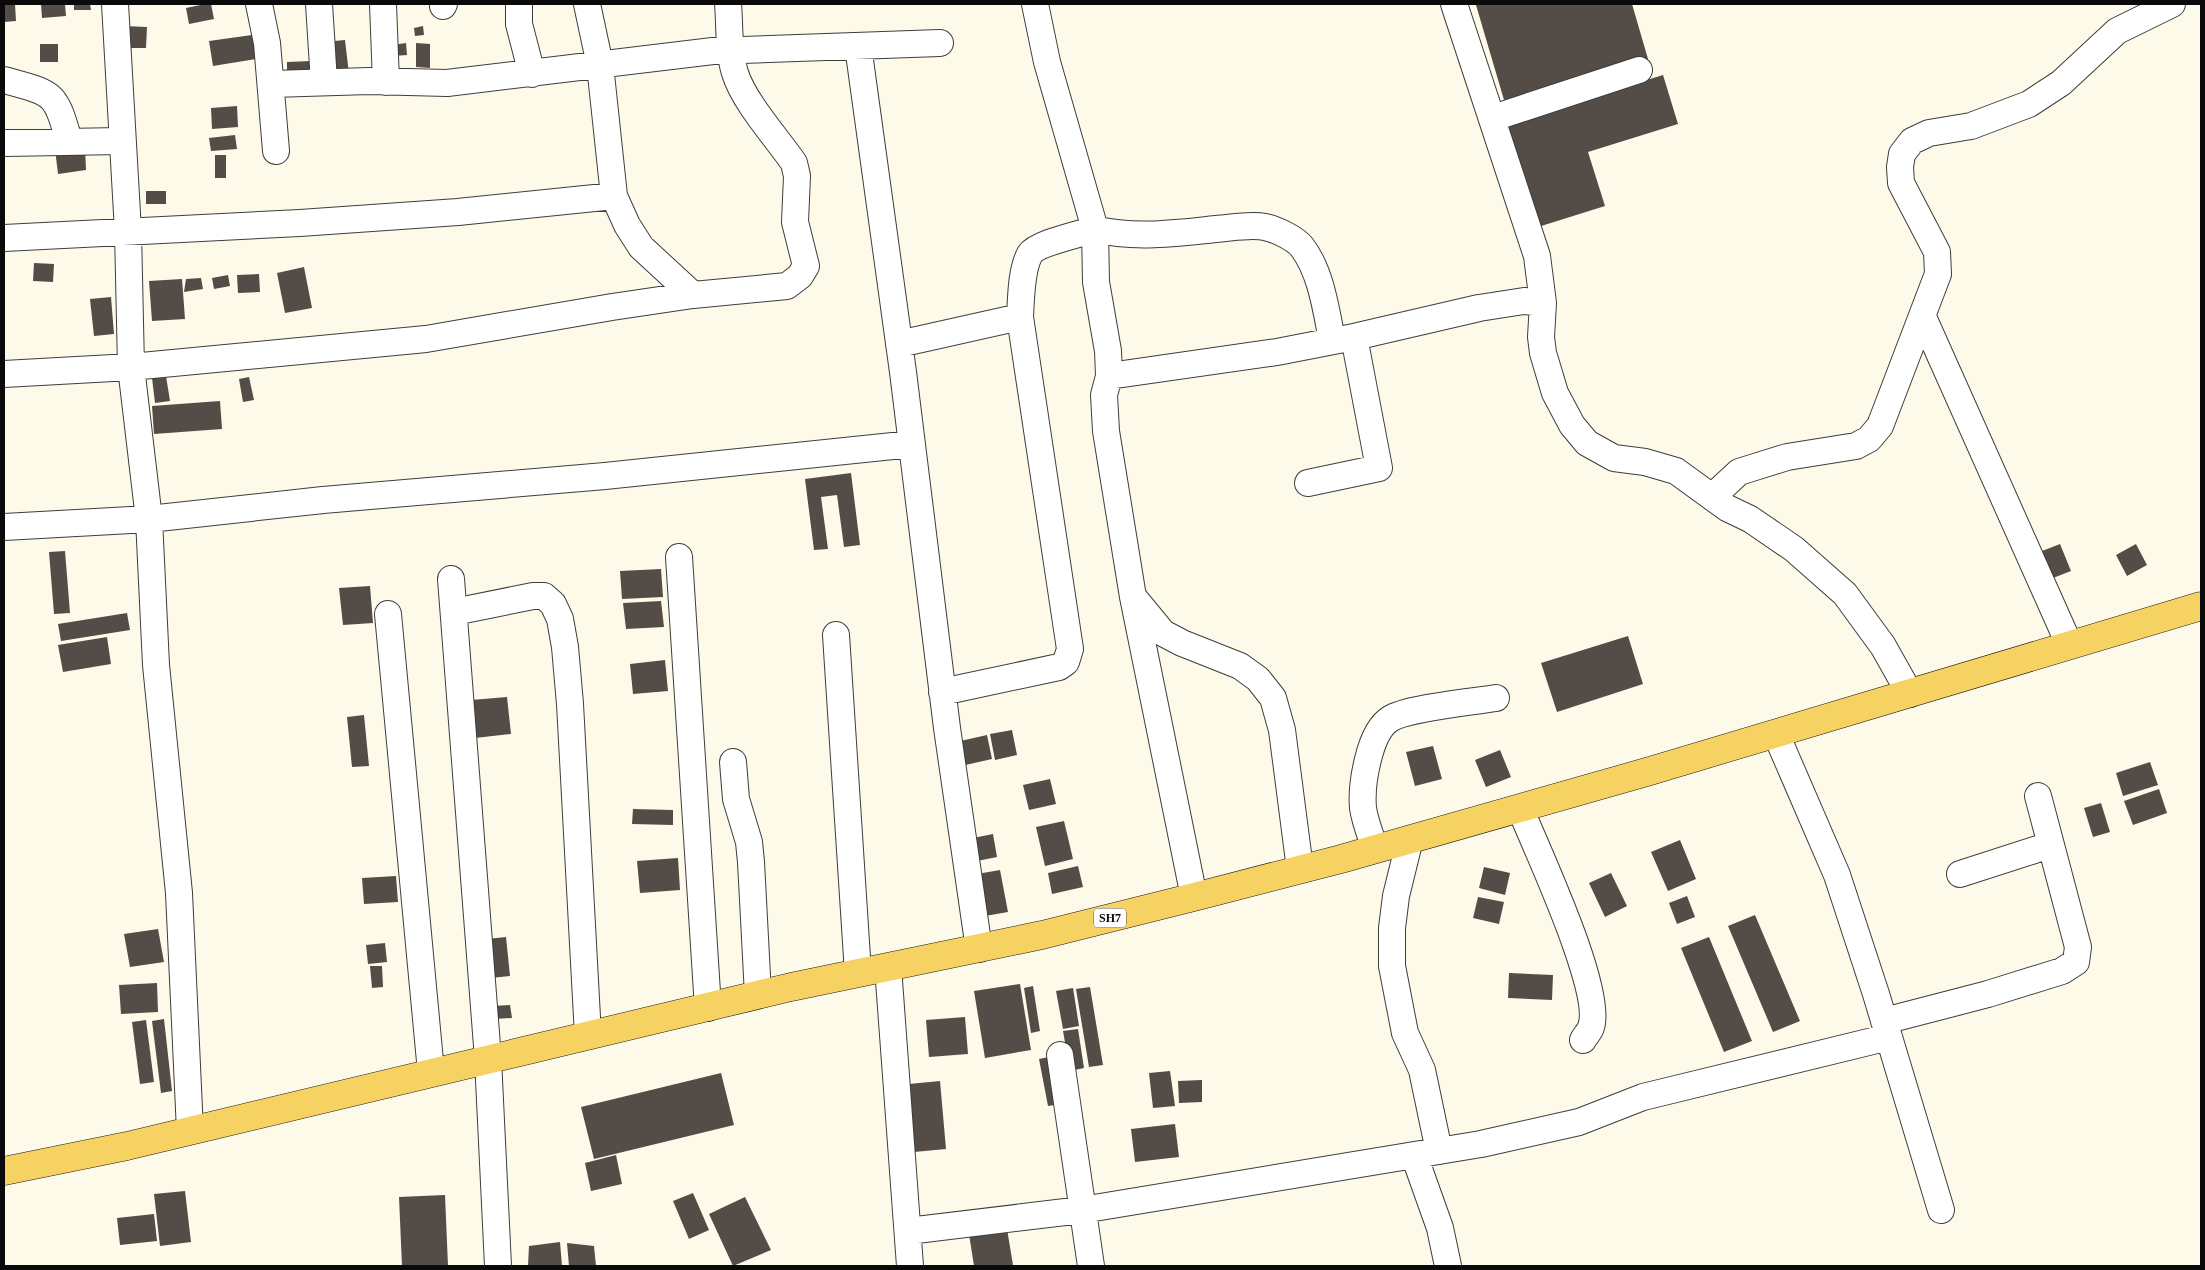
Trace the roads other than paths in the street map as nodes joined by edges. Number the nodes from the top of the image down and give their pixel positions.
1 (115, 4) edge
2 (259, 4) edge
3 (319, 4) edge
4 (384, 4) edge
5 (519, 4) edge
6 (587, 4) edge
7 (728, 4) edge
8 (1035, 4) edge
9 (1456, 4) edge
10 (2172, 4) edge
11 (940, 43) dead end
12 (858, 46) junction
13 (731, 50) junction
14 (600, 65) junction
15 (1639, 70) dead end
16 (532, 74) junction
17 (4, 80) edge
18 (324, 82) junction
19 (386, 82) junction
20 (272, 84) junction
21 (1493, 118) junction
22 (69, 141) junction
23 (122, 141) junction
24 (4, 143) edge
25 (276, 151) dead end
26 (614, 196) junction
27 (1096, 229) junction
28 (128, 231) junction
29 (4, 238) edge
30 (693, 295) junction
31 (1543, 303) junction
32 (1020, 316) junction
33 (1923, 316) junction
34 (1343, 338) junction
35 (899, 344) junction
36 (131, 367) junction
37 (4, 374) edge
38 (1109, 376) junction
39 (912, 444) junction
40 (1308, 483) dead end
41 (1712, 498) junction
42 (149, 519) junction
43 (4, 526) edge
44 (679, 557) dead end
45 (451, 580) dead end
46 (1133, 597) junction
47 (2201, 606) edge
48 (454, 612) junction
49 (388, 614) dead end
50 (836, 634) dead end
51 (2069, 644) junction
52 (942, 692) junction
53 (1910, 694) junction
54 (1496, 698) dead end
55 (1776, 734) junction
56 (733, 762) dead end
57 (2038, 796) dead end
58 (1520, 808) junction
59 (1410, 839) junction
60 (2050, 844) junction
61 (1375, 849) junction
62 (1300, 869) junction
63 (1960, 874) dead end
64 (1194, 897) junction
65 (979, 949) junction
66 (888, 967) junction
67 (858, 973) junction
68 (758, 995) junction
69 (708, 1008) junction
70 (1886, 1029) junction
71 (588, 1036) junction
72 (1583, 1040) dead end
73 (1060, 1055) dead end
74 (488, 1059) junction
75 (431, 1072) junction
76 (190, 1131) junction
77 (1439, 1151) junction
78 (1414, 1155) junction
79 (4, 1171) edge
80 (1082, 1210) junction
81 (1941, 1210) dead end
82 (908, 1231) junction
83 (498, 1266) edge
84 (910, 1266) edge
85 (1091, 1266) edge
86 (1448, 1266) edge

1 - 23 street
2 - 20 street
3 - 18 street
4 - 19 street
5 - 16 street
6 - 14 street
7 - 13 street
8 - 27 street
9 - 21 street
10 - 33 street
11 - 12 street
12 - 13 street
12 - 35 street
13 - 14 street
13 - 30 street
14 - 16 street
14 - 26 street
15 - 21 street
16 - 19 street
17 - 22 street
18 - 19 street
18 - 20 street
20 - 25 street
21 - 31 street
22 - 23 street
22 - 24 street
23 - 28 street
26 - 28 street
26 - 30 street
27 - 32 street
27 - 34 street
27 - 38 street
28 - 29 street
28 - 36 street
30 - 36 street
31 - 34 street
31 - 41 street
32 - 35 street
32 - 52 street
33 - 41 street
33 - 51 street
34 - 38 street
34 - 40 street
35 - 39 street
36 - 37 street
36 - 42 street
38 - 46 street
39 - 42 street
39 - 52 street
41 - 53 street
42 - 43 street
42 - 76 street
44 - 69 street
45 - 48 street
46 - 62 street
46 - 64 street
47 - 51 main road, SH7
48 - 71 street
48 - 74 street
49 - 75 street
50 - 67 street
51 - 53 main road, SH7
52 - 65 street
53 - 55 main road, SH7
54 - 61 street
55 - 58 main road, SH7
55 - 70 street
56 - 68 street
57 - 60 street
58 - 59 main road, SH7
58 - 72 street
59 - 61 main road, SH7
59 - 77 street
60 - 63 street
60 - 70 street
61 - 62 main road, SH7
62 - 64 main road, SH7
64 - 65 main road, SH7
65 - 66 main road, SH7
66 - 67 main road, SH7
66 - 82 street
67 - 68 main road, SH7
68 - 69 main road, SH7
69 - 71 main road, SH7
70 - 77 street
70 - 81 street
71 - 74 main road, SH7
73 - 80 street
74 - 75 main road, SH7
74 - 83 street
75 - 76 main road, SH7
76 - 79 main road, SH7
77 - 78 street
78 - 80 street
78 - 86 street
80 - 82 street
80 - 85 street
82 - 84 street

